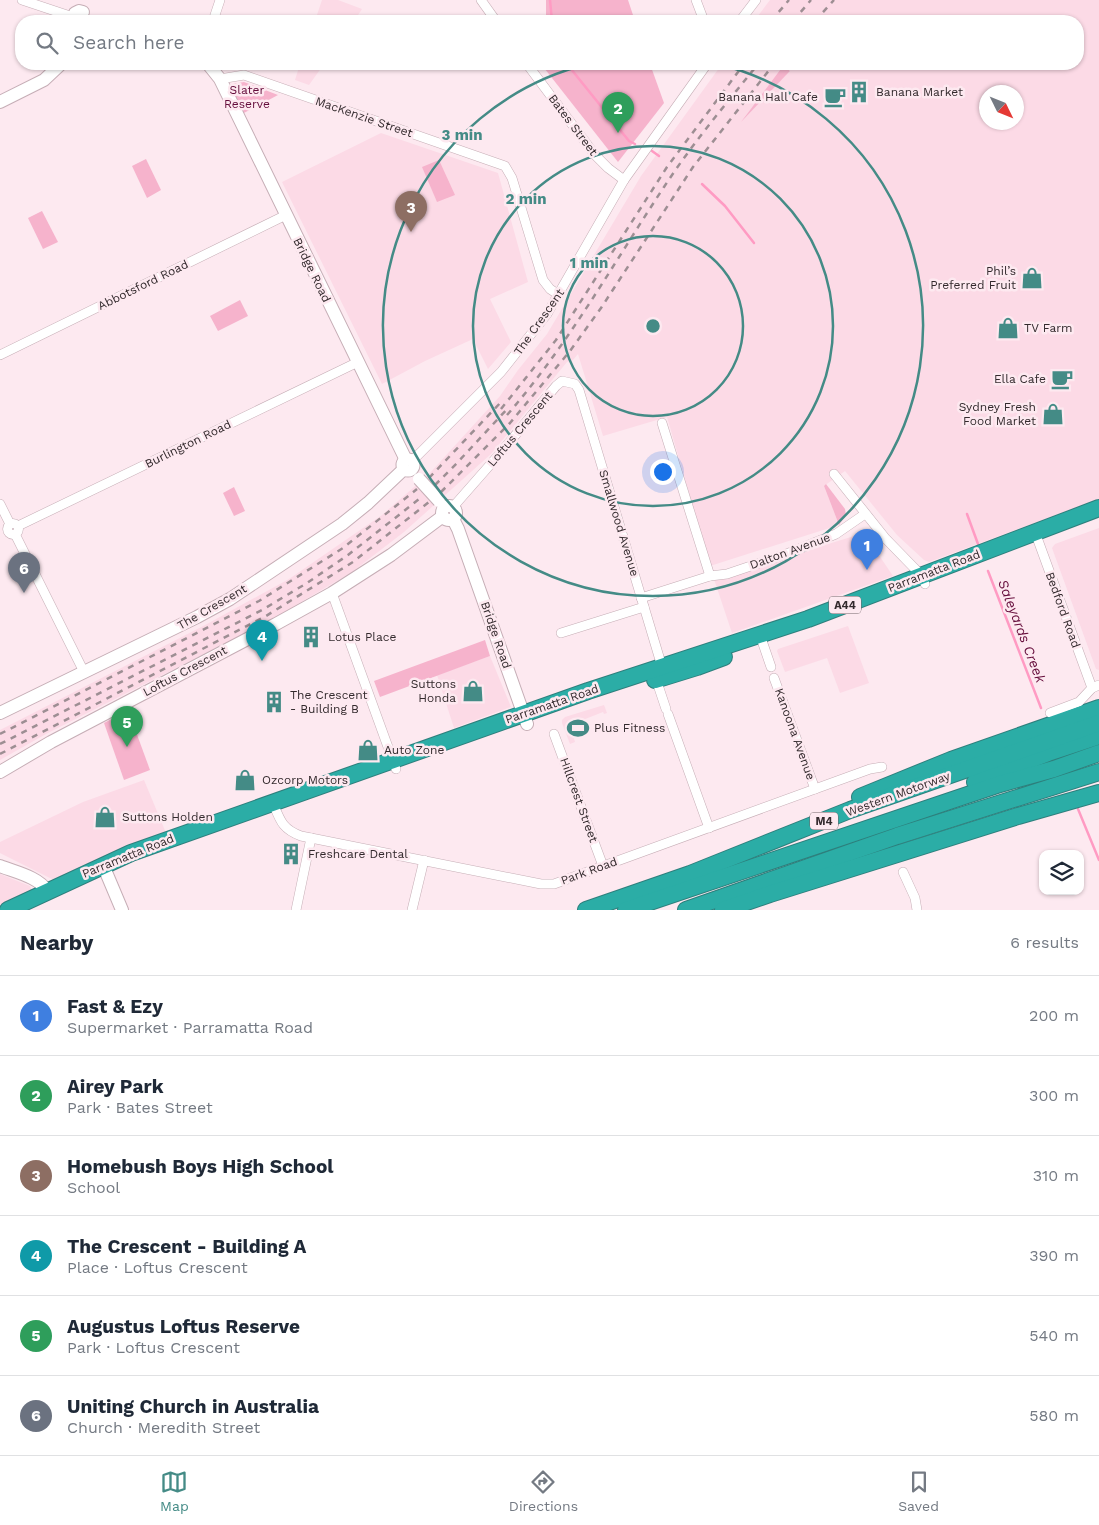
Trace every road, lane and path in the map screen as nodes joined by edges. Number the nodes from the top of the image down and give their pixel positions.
1 (22, 0) edge
2 (220, 0) edge
3 (481, 0) edge
4 (696, 0) edge
5 (756, 0) edge
6 (81, 14) edge
7 (215, 15) edge
8 (492, 15) edge
9 (702, 15) edge
10 (745, 15) edge
11 (55, 70) edge
12 (213, 70) edge
13 (532, 70) edge
14 (703, 70) edge
15 (220, 79) junction
16 (0, 102) edge
17 (624, 180) junction
18 (286, 215) junction
19 (559, 295) junction
20 (0, 356) edge
21 (358, 362) junction
22 (570, 382) joint
23 (662, 423) dead end
24 (410, 468) junction
25 (834, 474) dead end
26 (0, 504) edge
27 (1099, 508) edge
28 (446, 510) junction
29 (865, 514) junction
30 (1099, 518) edge
31 (10, 530) edge
32 (1037, 536) junction
33 (710, 576) junction
34 (923, 580) junction
35 (332, 593) junction
36 (641, 598) junction
37 (644, 607) junction
38 (561, 633) dead end
39 (761, 639) junction
40 (771, 667) dead end
41 (84, 672) junction
42 (657, 673) junction
43 (774, 678) dead end
44 (1095, 686) edge
45 (1099, 708) edge
46 (0, 713) edge
47 (526, 719) junction
48 (1099, 723) edge
49 (1057, 730) junction
50 (554, 734) dead end
51 (1099, 736) edge
52 (1046, 748) junction
53 (1099, 753) edge
54 (395, 764) junction
55 (882, 767) dead end
56 (0, 772) edge
57 (1099, 772) edge
58 (1099, 782) edge
59 (816, 789) junction
60 (1087, 793) edge
61 (1065, 796) junction
62 (275, 807) junction
63 (709, 828) junction
64 (311, 838) junction
65 (424, 860) junction
66 (0, 866) edge
67 (603, 866) junction
68 (105, 870) junction
69 (903, 872) dead end
70 (47, 891) junction
71 (8, 910) edge
72 (32, 910) edge
73 (122, 910) edge
74 (296, 910) edge
75 (412, 910) edge
76 (586, 910) edge
77 (626, 910) edge
78 (686, 910) edge
79 (723, 910) edge
80 (917, 910) edge

1 - 6 street
2 - 7 street
3 - 8 street
4 - 9 street
5 - 10 street
11 - 16 street
12 - 15 street
13 - 17 street, Bates Street
14 - 17 street, The Crescent
15 - 18 street, Bridge Road
15 - 19 street, MacKenzie Street
17 - 19 street, The Crescent
18 - 20 street, Abbotsford Road
18 - 21 street, Bridge Road
19 - 24 street, The Crescent
21 - 24 street, Bridge Road
21 - 31 street, Burlington Road
22 - 28 street, Loftus Crescent
22 - 36 street, Smallwood Avenue
23 - 33 street
24 - 28 street, Bridge Road, bridge
24 - 41 street, The Crescent
25 - 29 street
26 - 31 street
27 - 32 highway, Parramatta Road / A44
28 - 35 street, Loftus Crescent
28 - 47 street, Bridge Road
29 - 33 street, Dalton Avenue
29 - 34 street
30 - 32 highway, Parramatta Road / A44
31 - 41 street
32 - 34 highway, Parramatta Road / A44
32 - 44 street, Bedford Road
33 - 36 street, Dalton Avenue
34 - 39 highway, Parramatta Road / A44
35 - 54 street
35 - 56 street, Loftus Crescent
36 - 37 street, Smallwood Avenue
37 - 38 street
37 - 42 street, Smallwood Avenue
39 - 40 street
39 - 42 highway, Parramatta Road / A44
41 - 46 street, The Crescent
42 - 47 highway, Parramatta Road / A44
42 - 63 street, Smallwood Avenue
43 - 59 street, Kanoona Avenue
44 - 49 street
45 - 49 highway
47 - 54 highway, Parramatta Road / A44
48 - 49 highway, Western Motorway / M4
49 - 51 highway
49 - 52 highway, Western Motorway / M4
50 - 67 street, Hillcrest Street
52 - 53 highway, Western Motorway / M4
52 - 76 highway, Western Motorway / M4
52 - 77 highway, Western Motorway / M4
54 - 62 highway, Parramatta Road / A44
55 - 59 street, Park Road
57 - 60 highway
58 - 60 highway
59 - 63 street, Park Road
60 - 61 highway
61 - 78 highway
61 - 79 highway
62 - 64 street, Park Road
62 - 68 highway, Parramatta Road / A44
63 - 67 street, Park Road
64 - 65 street, Park Road
64 - 74 street
65 - 67 street, Park Road
65 - 75 street
66 - 70 street
68 - 70 highway, Parramatta Road / A44
68 - 72 highway, Parramatta Road / A44
68 - 73 street
69 - 80 street
70 - 71 highway, Parramatta Road / A44

